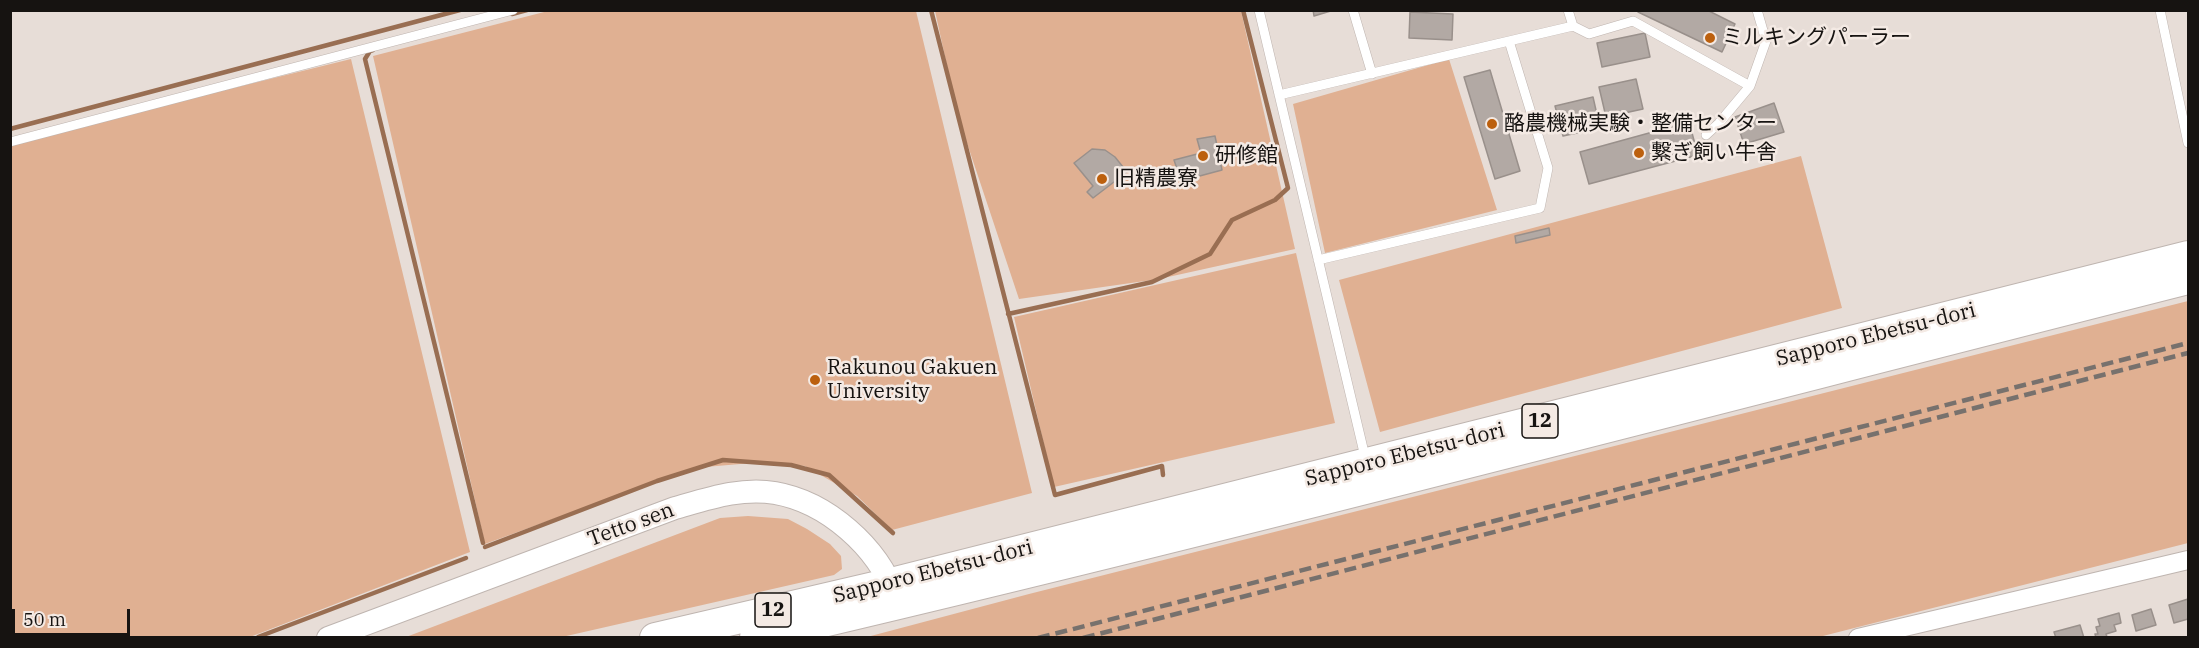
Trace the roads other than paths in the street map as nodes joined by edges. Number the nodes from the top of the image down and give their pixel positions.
1 (513, 10) edge
2 (1259, 10) edge
3 (1353, 10) edge
4 (1568, 10) edge
5 (1757, 10) edge
6 (2160, 10) edge
7 (1573, 27) junction
8 (1509, 41) junction
9 (1372, 74) junction
10 (1750, 86) junction
11 (1279, 96) junction
12 (1706, 135) dead end
13 (10, 142) edge
14 (2188, 142) edge
15 (2188, 256) edge
16 (1318, 260) junction
17 (2188, 279) edge
18 (1370, 475) junction
19 (2188, 560) edge
20 (895, 594) junction
21 (1868, 636) edge
22 (328, 638) edge
23 (655, 638) edge
24 (755, 638) edge

1 - 13 lane
2 - 11 lane
3 - 9 lane
4 - 7 lane
5 - 10 lane
6 - 14 lane
7 - 8 lane
7 - 10 lane
8 - 9 lane
8 - 16 lane
9 - 11 lane
10 - 12 lane
11 - 16 lane
15 - 18 highway, Sapporo Ebetsu-dori / 12
16 - 18 lane
17 - 18 highway, Sapporo Ebetsu-dori / 12
18 - 20 highway, Sapporo Ebetsu-dori / 12
19 - 21 street
20 - 22 street, Tetto sen
20 - 23 highway, Sapporo Ebetsu-dori / 12
20 - 24 highway, Sapporo Ebetsu-dori / 12

